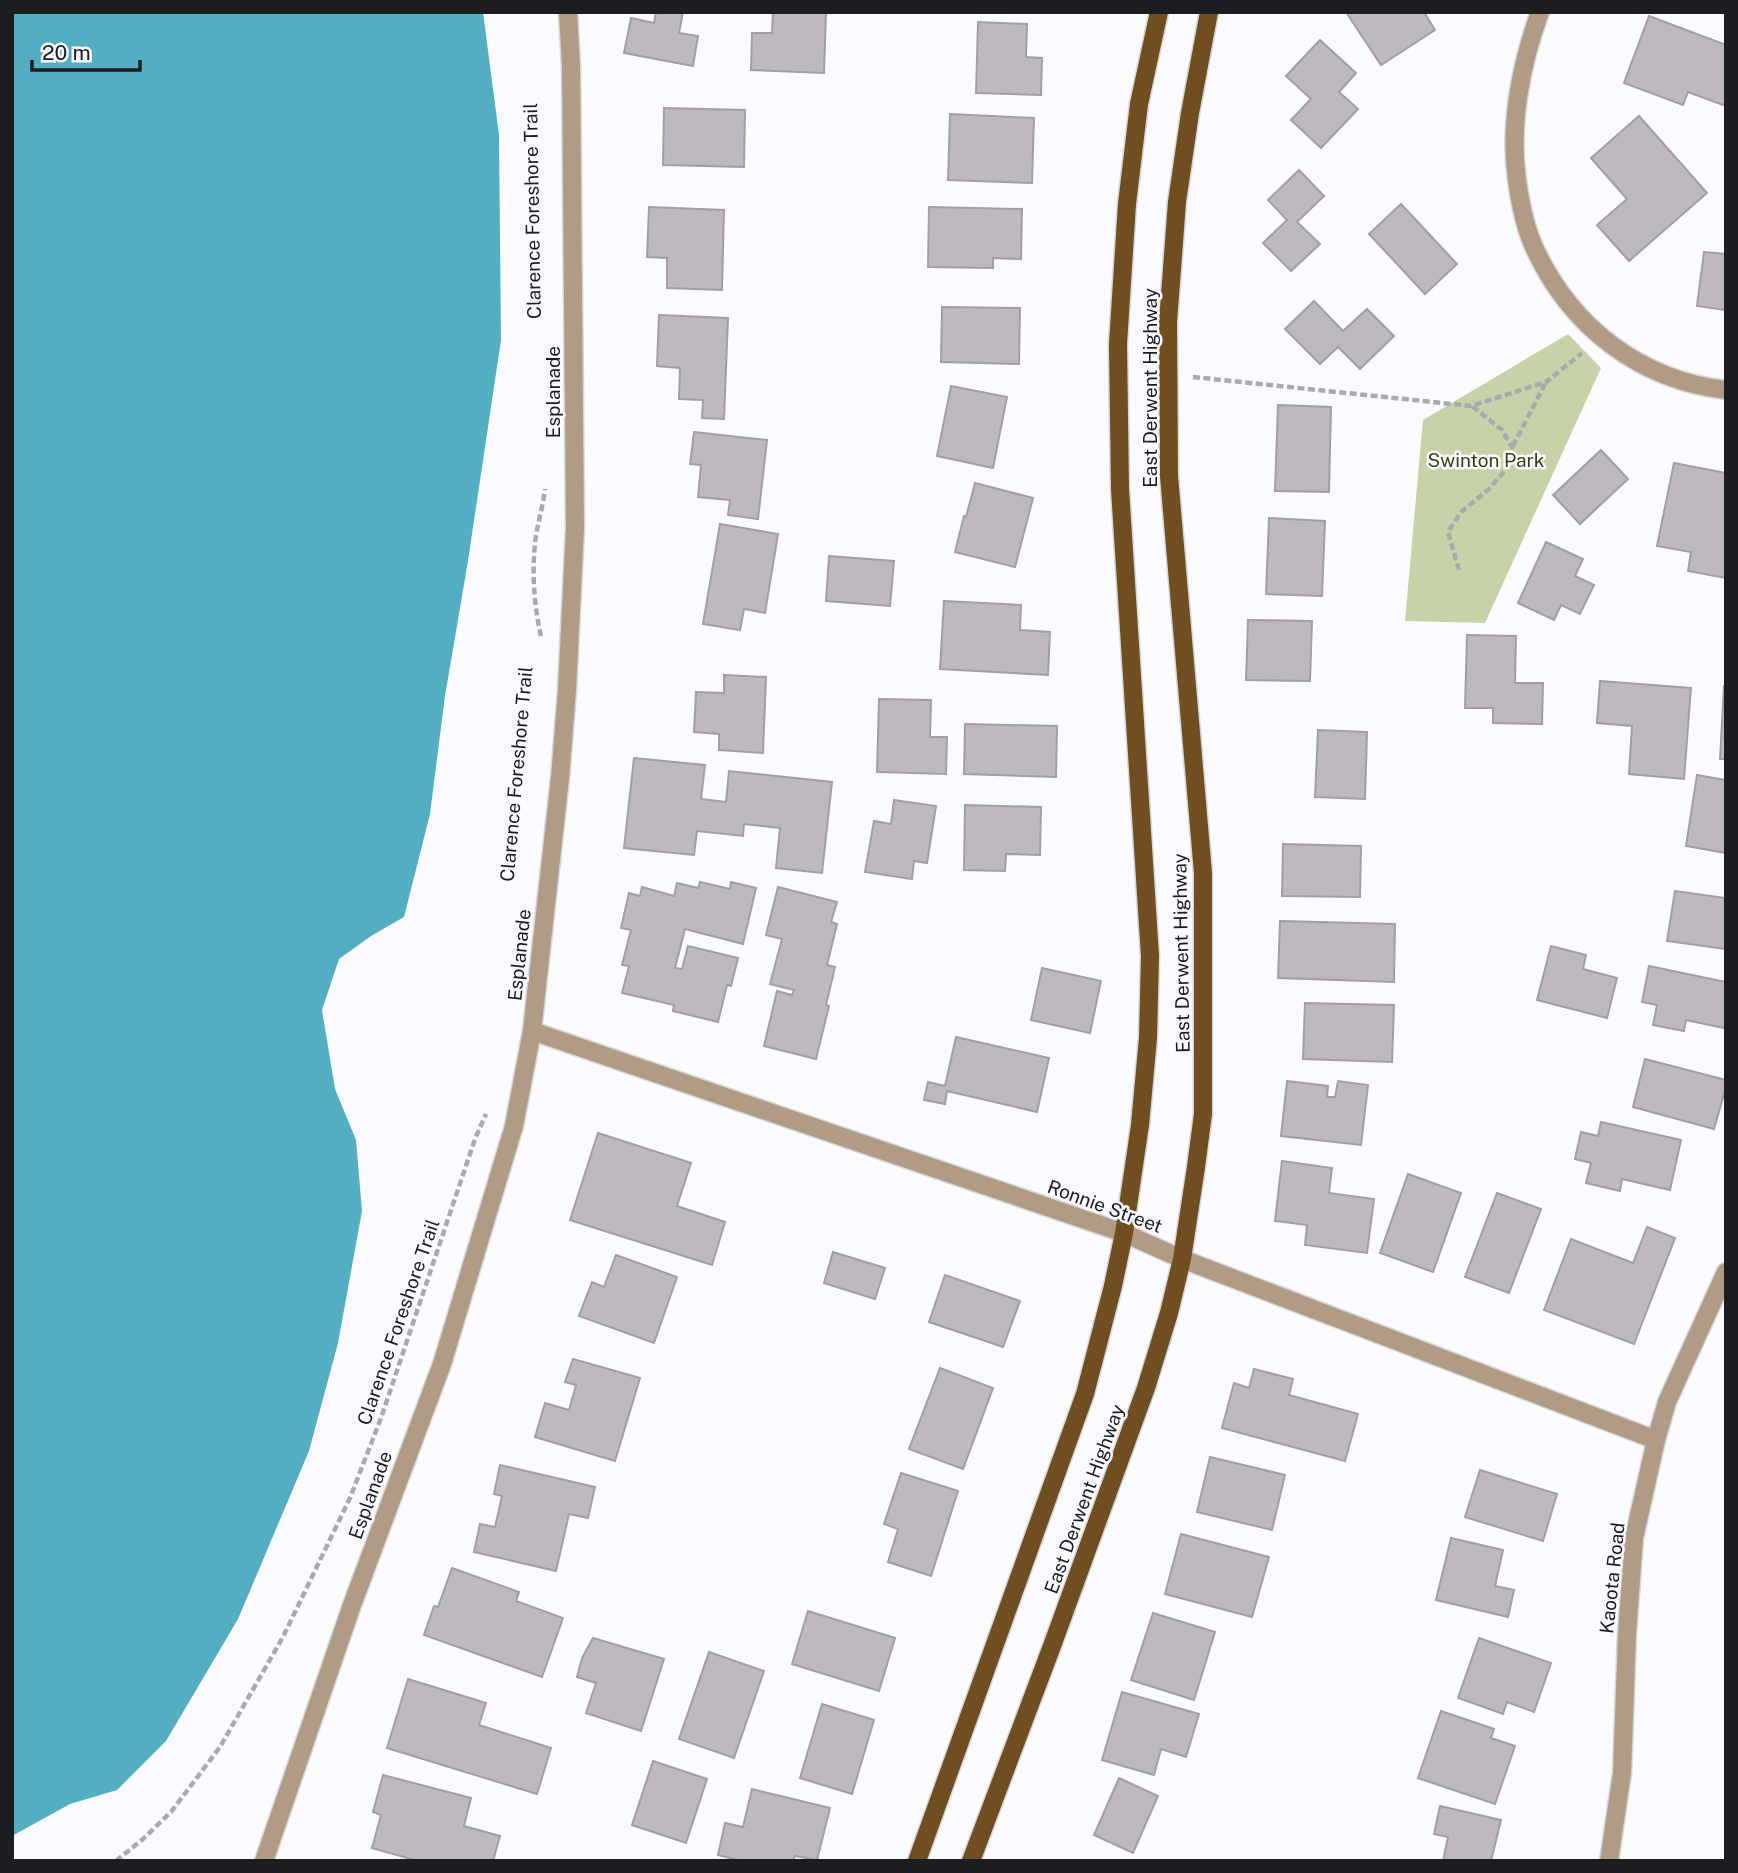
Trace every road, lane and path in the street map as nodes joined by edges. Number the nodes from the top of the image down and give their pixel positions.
1 (568, 12) edge
2 (1159, 12) edge
3 (1209, 12) edge
4 (1540, 12) edge
5 (1600, 338) junction
6 (1168, 374) junction
7 (1546, 382) junction
8 (1726, 390) edge
9 (1471, 406) junction
10 (1513, 447) junction
11 (545, 482) dead end
12 (1459, 570) dead end
13 (541, 636) dead end
14 (531, 1031) junction
15 (489, 1107) dead end
16 (1124, 1233) junction
17 (1182, 1259) junction
18 (1726, 1272) edge
19 (1656, 1440) junction
20 (116, 1861) edge
21 (264, 1861) edge
22 (917, 1861) edge
23 (971, 1861) edge
24 (1609, 1861) edge

1 - 14 street, Esplanade
2 - 16 main road, East Derwent Highway
3 - 6 main road, East Derwent Highway
4 - 5 street
5 - 7 path
5 - 8 street
6 - 9 path
6 - 17 main road, East Derwent Highway
7 - 9 path
7 - 10 path
9 - 10 path
10 - 12 path
11 - 13 path
14 - 16 street, Ronnie Street
14 - 21 street, Esplanade
15 - 20 path, Clarence Foreshore Trail
16 - 17 street, Ronnie Street
16 - 22 main road, East Derwent Highway
17 - 19 street, Ronnie Street
17 - 23 main road, East Derwent Highway
18 - 19 street, Kaoota Road
19 - 24 street, Kaoota Road

